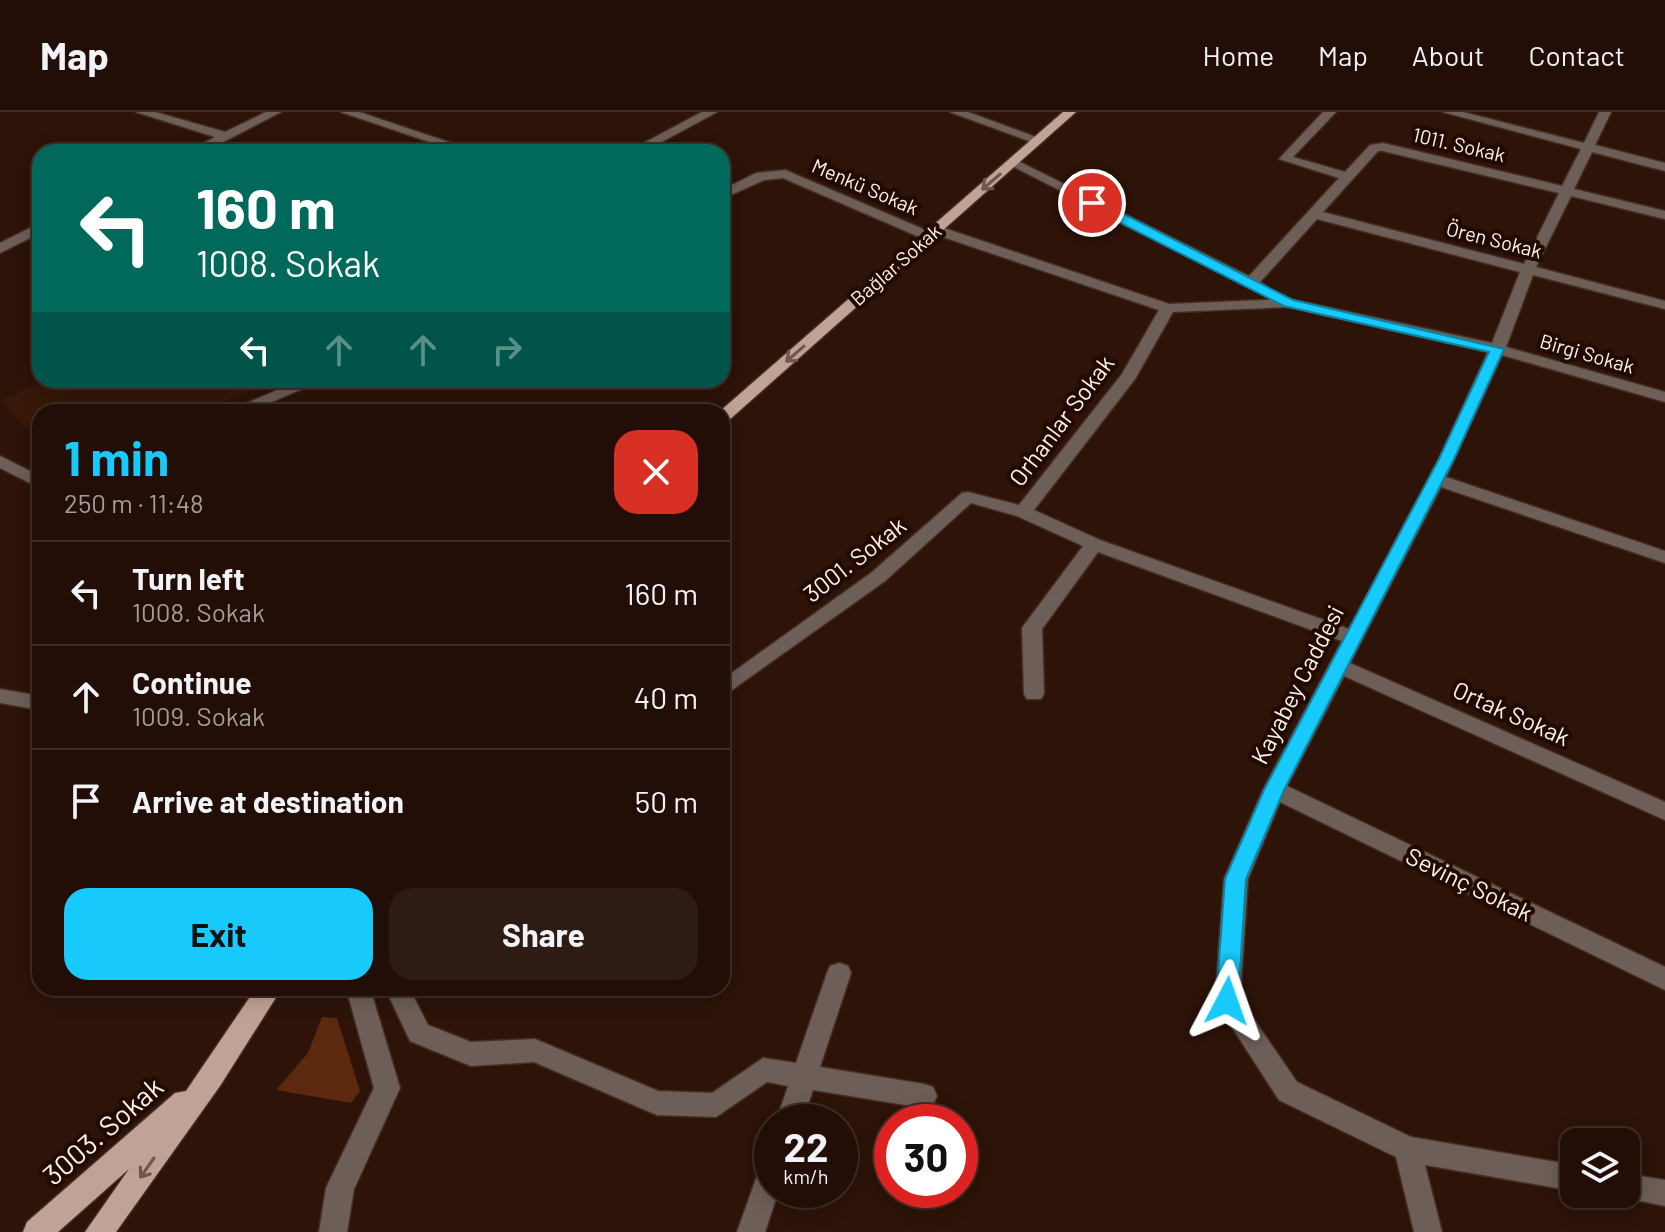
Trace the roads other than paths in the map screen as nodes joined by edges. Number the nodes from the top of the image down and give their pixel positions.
1 (142, 112) edge
2 (275, 112) edge
3 (347, 112) edge
4 (708, 112) edge
5 (956, 112) edge
6 (1070, 112) edge
7 (1330, 112) edge
8 (1449, 112) edge
9 (1605, 112) edge
10 (226, 136) junction
11 (1038, 140) junction
12 (210, 144) edge
13 (447, 144) edge
14 (648, 144) edge
15 (1589, 148) junction
16 (1012, 163) junction
17 (1665, 167) edge
18 (1348, 177) junction
19 (730, 191) edge
20 (1566, 191) junction
21 (1313, 214) junction
22 (1665, 215) edge
23 (32, 231) edge
24 (932, 233) junction
25 (0, 249) edge
26 (1528, 270) junction
27 (1251, 283) junction
28 (1289, 303) junction
29 (1665, 305) edge
30 (1168, 308) junction
31 (1497, 349) junction
32 (295, 388) edge
33 (1665, 397) edge
34 (254, 404) edge
35 (730, 411) edge
36 (0, 461) edge
37 (32, 479) edge
38 (1435, 479) junction
39 (1023, 512) junction
40 (1094, 544) junction
41 (1665, 557) edge
42 (1351, 637) junction
43 (1337, 665) junction
44 (730, 684) edge
45 (1034, 694) dead end
46 (0, 696) edge
47 (32, 702) edge
48 (1274, 790) junction
49 (1665, 811) edge
50 (839, 973) dead end
51 (1665, 979) edge
52 (265, 996) edge
53 (360, 996) edge
54 (401, 996) edge
55 (805, 1076) junction
56 (211, 1078) junction
57 (924, 1096) dead end
58 (795, 1104) edge
59 (1408, 1149) junction
60 (1560, 1176) edge
61 (1640, 1189) edge
62 (1665, 1193) edge
63 (759, 1208) edge
64 (37, 1232) edge
65 (99, 1232) edge
66 (333, 1232) edge
67 (751, 1232) edge
68 (1428, 1232) edge

1 - 10 street
2 - 10 street
3 - 13 street
4 - 14 street
5 - 11 street
6 - 11 main road, Bağlar Sokak
7 - 18 street
8 - 15 street
9 - 15 street, Kayabey Caddesi
10 - 12 street
11 - 16 main road, Bağlar Sokak
15 - 17 street
15 - 20 street, Kayabey Caddesi
16 -> 24 main road, Bağlar Sokak
16 - 27 street
18 - 20 street, 1011. Sokak
18 - 21 street, 1011. Sokak
19 - 24 street, Menkü Sokak
20 - 22 street, 1011. Sokak
20 - 26 street, Kayabey Caddesi
21 - 26 street, Ören Sokak
21 - 27 street, 1011. Sokak
23 - 25 street
24 - 30 street
24 -> 35 main road, Bağlar Sokak
26 - 29 street, Ören Sokak
26 - 31 street, Kayabey Caddesi
27 - 28 street
28 - 30 street
28 - 31 street, Birgi Sokak
30 - 39 street, Orhanlar Sokak
31 - 33 street, Birgi Sokak
31 - 38 street, Kayabey Caddesi
32 - 34 street
36 - 37 street
38 - 41 street
38 - 42 street, Kayabey Caddesi
39 - 40 street, Orhanlar Sokak
39 - 44 street, 3001. Sokak
40 - 42 street, Orhanlar Sokak
40 - 45 street
42 - 43 street, Kayabey Caddesi
43 - 48 street, Kayabey Caddesi
43 - 49 street, Ortak Sokak
46 - 47 street
48 - 51 street, Sevinç Sokak
48 - 59 street, Kayabey Caddesi
50 - 55 street
52 - 56 main road, 3003. Sokak
53 - 66 street
54 - 55 street
55 - 57 street
55 - 58 street
56 - 64 main road, 3003. Sokak
56 -> 65 main road, 3003. Sokak
59 - 60 street, Kayabey Caddesi
59 - 68 street
61 - 62 street
63 - 67 street

